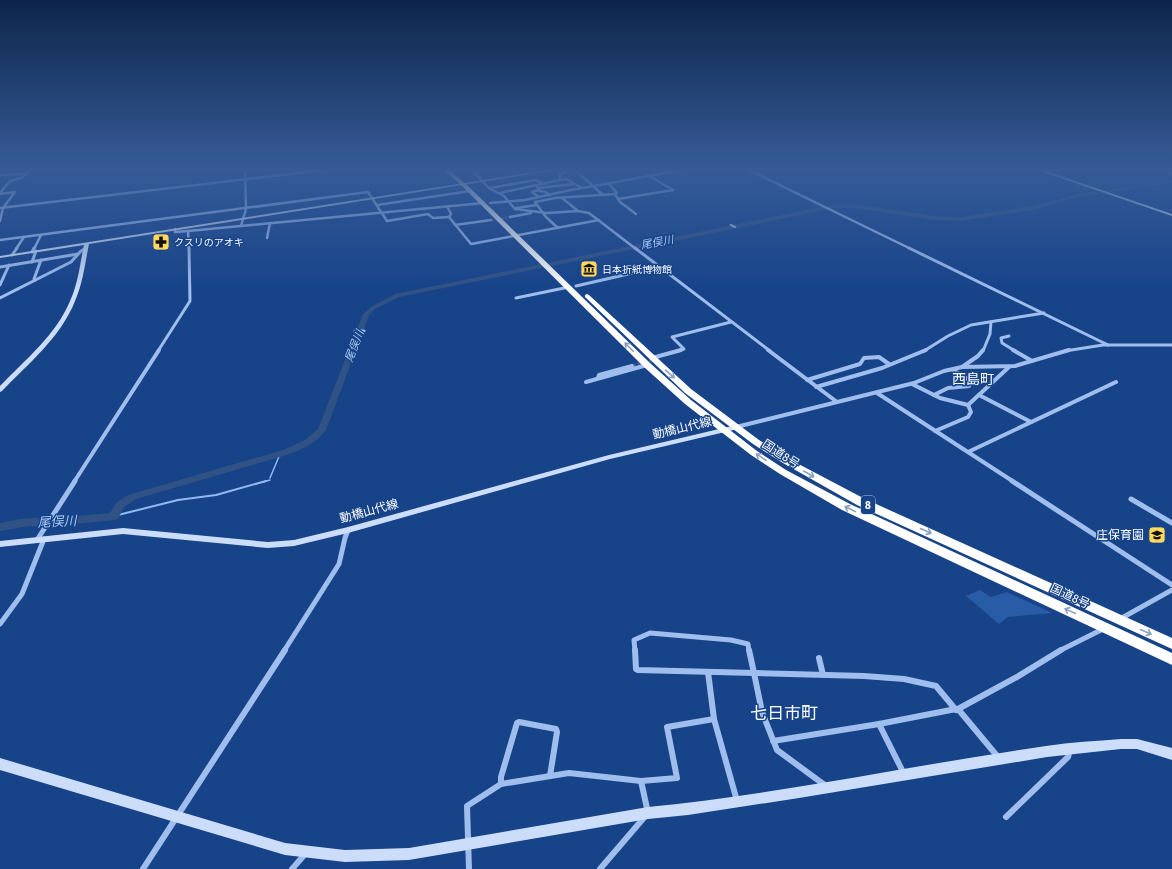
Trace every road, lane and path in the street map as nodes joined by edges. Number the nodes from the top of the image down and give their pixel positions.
1 (246, 209) edge
2 (2, 210) edge
3 (242, 210) edge
4 (298, 210) edge
5 (408, 210) edge
6 (449, 210) edge
7 (489, 210) edge
8 (497, 210) edge
9 (518, 210) edge
10 (541, 210) edge
11 (630, 210) edge
12 (831, 210) edge
13 (1155, 210) edge
14 (1166, 210) edge
15 (578, 211) joint
16 (1160, 211) junction
17 (381, 212) junction
18 (533, 212) junction
19 (544, 213) junction
20 (636, 214) dead end
21 (1172, 215) edge
22 (449, 217) junction
23 (510, 217) tunnel mouth
24 (244, 218) junction
25 (498, 218) junction
26 (491, 220) tunnel mouth
27 (599, 220) junction
28 (0, 221) edge
29 (211, 223) junction
30 (270, 223) junction
31 (462, 224) junction
32 (455, 225) junction
33 (731, 225) dead end
34 (241, 226) junction
35 (735, 227) dead end
36 (558, 228) junction
37 (175, 229) junction
38 (211, 229) junction
39 (188, 231) junction
40 (41, 235) junction
41 (522, 235) junction
42 (516, 236) junction
43 (24, 237) junction
44 (267, 238) dead end
45 (0, 240) edge
46 (87, 246) junction
47 (34, 252) junction
48 (78, 254) junction
49 (12, 255) junction
50 (0, 257) edge
51 (84, 257) junction
52 (75, 258) junction
53 (40, 260) junction
54 (32, 262) junction
55 (548, 263) junction
56 (9, 265) junction
57 (0, 267) edge
58 (659, 267) junction
59 (35, 280) junction
60 (0, 284) edge
61 (572, 286) junction
62 (0, 298) edge
63 (516, 298) dead end
64 (1045, 313) junction
65 (731, 322) junction
66 (990, 322) junction
67 (355, 331) dead end
68 (364, 331) dead end
69 (1010, 336) dead end
70 (1108, 344) junction
71 (1172, 345) edge
72 (684, 349) junction
73 (653, 360) junction
74 (970, 361) junction
75 (1032, 361) junction
76 (889, 364) junction
77 (632, 366) tunnel mouth
78 (978, 366) junction
79 (962, 367) junction
80 (1009, 367) junction
81 (952, 369) junction
82 (598, 378) junction
83 (807, 380) junction
84 (586, 382) dead end
85 (1116, 382) dead end
86 (912, 384) junction
87 (816, 387) junction
88 (0, 390) edge
89 (877, 393) junction
90 (934, 395) junction
91 (979, 395) junction
92 (837, 402) junction
93 (968, 405) junction
94 (1030, 422) junction
95 (736, 427) junction
96 (723, 430) junction
97 (935, 431) junction
98 (968, 452) junction
99 (1131, 499) dead end
100 (1172, 523) edge
101 (348, 530) junction
102 (40, 539) junction
103 (0, 544) edge
104 (1172, 585) edge
105 (1172, 590) edge
106 (1118, 620) junction
107 (0, 624) edge
108 (1105, 628) junction
109 (1172, 644) edge
110 (819, 658) dead end
111 (1172, 659) edge
112 (708, 672) junction
113 (754, 673) junction
114 (823, 675) junction
115 (957, 709) junction
116 (714, 719) junction
117 (880, 724) junction
118 (773, 741) junction
119 (1071, 748) junction
120 (1172, 754) edge
121 (1000, 759) junction
122 (0, 764) edge
123 (904, 774) junction
124 (550, 776) junction
125 (641, 781) junction
126 (501, 784) junction
127 (827, 787) junction
128 (737, 801) junction
129 (648, 812) junction
130 (177, 817) junction
131 (1006, 817) dead end
132 (468, 842) junction
133 (308, 852) junction
134 (143, 869) edge
135 (292, 869) edge
136 (469, 869) edge
137 (600, 869) edge

1 - 24 street
2 - 28 street
3 - 40 street
4 - 24 main road
5 - 17 street
6 - 22 street
7 - 25 highway, 国道8号 / 8
8 - 41 highway, 国道8号 / 8
9 - 18 street
10 - 19 street
11 - 20 street
12 - 64 street
13 - 16 main road
14 - 16 main road
15 - 19 street
15 - 27 street
16 - 21 main road
17 - 22 street
17 - 30 street
18 - 19 street
18 - 23 street
19 - 36 street
22 - 32 street
24 - 29 main road
24 - 34 street
25 - 31 street
25 - 42 highway, 国道8号 / 8
26 - 31 street
27 - 36 street
27 - 58 street
29 - 37 main road
29 - 38 street
30 - 34 street
30 - 44 street
31 - 32 street
32 - 42 street
33 - 35 street
34 - 38 street
36 - 41 street
37 - 39 street
37 - 46 main road
38 - 39 street
39 - 102 street
40 - 43 street
40 - 47 street
41 - 42 street
41 - 55 highway, 国道8号 / 8
42 - 55 highway, 国道8号 / 8
43 - 45 street
43 - 49 street
46 - 47 main road
46 - 48 street
46 - 51 main road
47 - 49 main road
47 - 54 street
48 - 52 street
48 - 53 street
49 - 50 main road
51 - 52 street
51 - 88 main road
52 - 59 street
53 - 54 street
53 - 59 street
54 - 56 street
55 - 61 highway, 国道8号 / 8
56 - 57 street
56 - 60 street
58 - 61 street
58 - 65 street
59 - 62 street
61 - 63 street
61 - 73 highway, 国道8号 / 8
64 - 66 street
64 - 70 street
65 - 72 street
65 - 83 street
66 - 74 street
66 - 76 street
67 - 68 street
69 - 75 street
70 - 71 street
70 - 75 street
72 - 73 street
72 - 73 street
73 - 82 street
73 -> 95 highway, 国道8号 / 8
73 - 96 highway, 国道8号 / 8
74 - 78 street
74 - 79 street
75 - 80 street
76 - 83 street
76 - 87 street
77 - 82 street
78 - 79 street
78 - 80 street
79 - 81 street
80 - 91 street
81 - 86 street
81 - 90 street
82 - 84 street
83 - 87 street
85 - 94 street
86 - 89 street
86 - 90 street
87 - 92 street
89 - 92 street
89 - 97 street
90 - 93 street
91 - 93 street
91 - 94 street
92 - 95 street
93 - 97 street
94 - 98 street
95 - 96 main road, 動橋山代線
95 -> 106 highway, 国道8号 / 8
96 - 101 main road, 動橋山代線
108 -> 96 highway, 国道8号 / 8
97 - 98 street
98 - 104 street
99 - 100 street
101 - 102 main road, 動橋山代線
101 - 130 street
102 - 103 main road, 動橋山代線
102 - 107 street
105 - 106 street
106 -> 109 highway, 国道8号 / 8
108 - 111 highway, 国道8号 / 8
108 - 115 street
110 - 114 street
112 - 113 street
112 - 113 street
112 - 116 street
113 - 114 street
113 - 118 street
114 - 115 street
115 - 117 street
115 - 121 street
116 - 125 street
116 - 128 street
117 - 118 street
117 - 123 street
118 - 127 street
119 - 120 main road
119 - 121 main road
119 - 131 street
121 - 123 main road
122 - 130 main road
123 - 127 main road
124 - 125 street
124 - 126 street
124 - 126 street
125 - 129 street
126 - 132 street
127 - 128 main road
128 - 129 main road
129 - 132 main road
129 - 137 street
130 - 133 main road
130 - 134 street
132 - 133 main road
132 - 136 street
133 - 135 street

